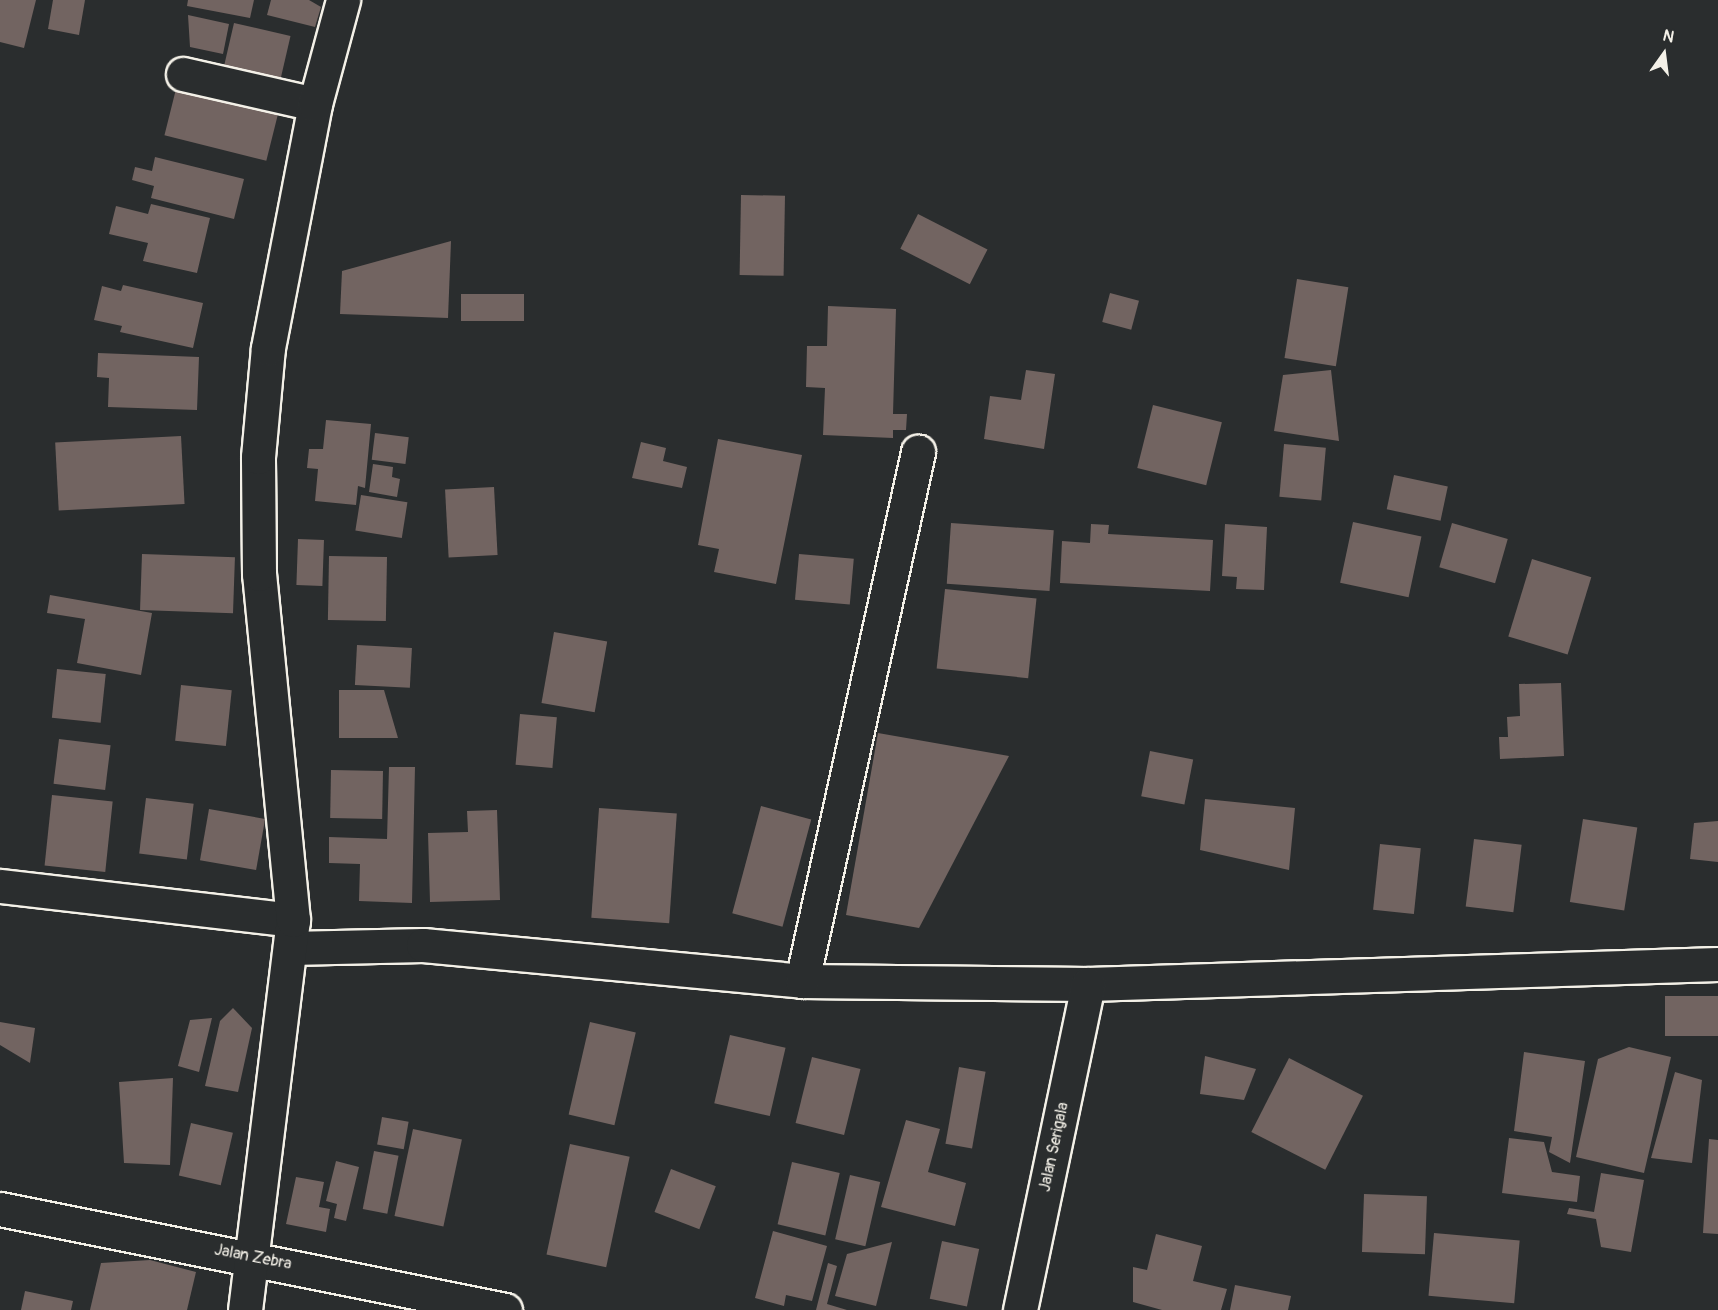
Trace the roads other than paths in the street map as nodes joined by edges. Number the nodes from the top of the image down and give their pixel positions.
1 (343, 0) edge
2 (183, 74) dead end
3 (315, 104) junction
4 (918, 452) dead end
5 (0, 886) edge
6 (291, 934) junction
7 (1718, 964) edge
8 (802, 981) junction
9 (1088, 984) junction
10 (0, 1209) edge
11 (254, 1256) junction
12 (244, 1310) edge
13 (505, 1310) edge
14 (1020, 1310) edge

1 - 3 street
2 - 3 street
3 - 6 street
4 - 8 street
5 - 6 street
6 - 8 street
6 - 11 street
7 - 9 street
8 - 9 street
9 - 14 street, Jalan Serigala
10 - 11 street, Jalan Zebra
11 - 12 street
11 - 13 street, Jalan Zebra

